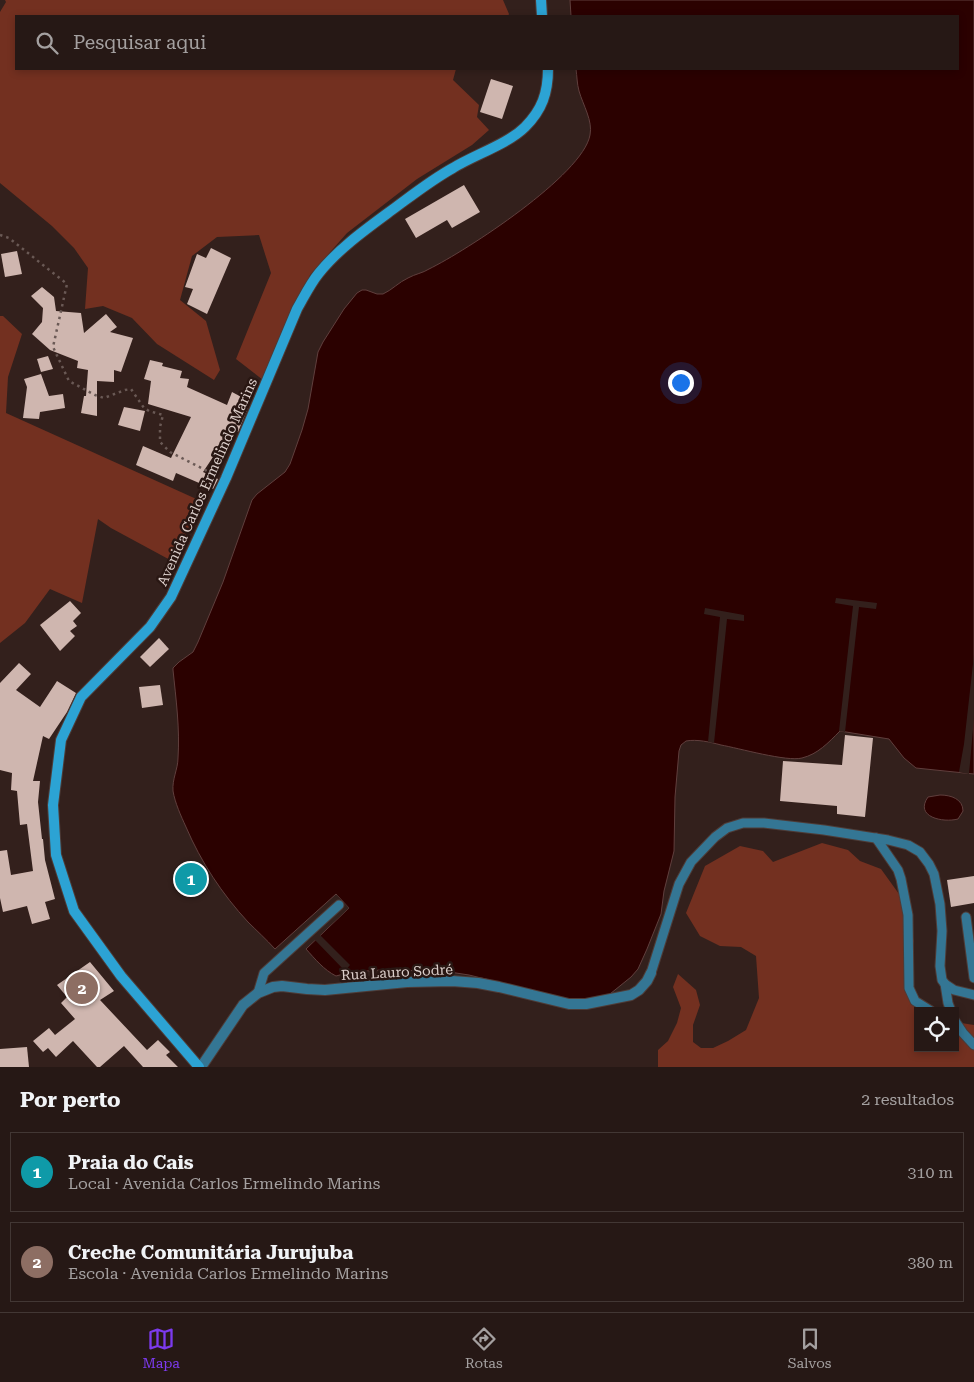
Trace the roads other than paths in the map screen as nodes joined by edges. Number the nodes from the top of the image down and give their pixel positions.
1 (541, 0) edge
2 (542, 15) edge
3 (548, 70) edge
4 (876, 838) junction
5 (338, 905) dead end
6 (966, 917) dead end
7 (651, 973) joint
8 (974, 978) edge
9 (945, 984) junction
10 (258, 993) junction
11 (974, 995) edge
12 (923, 1007) edge
13 (949, 1007) edge
14 (959, 1027) edge
15 (974, 1045) edge
16 (200, 1067) edge

1 - 2 street
3 - 16 street, Avenida Carlos Ermelindo Marins
4 - 7 lane
4 - 9 lane
4 - 12 lane
5 - 10 lane
6 - 8 lane
7 - 10 street, Rua Lauro Sodré
9 - 11 lane
9 - 13 lane
10 - 16 street, Rua Lauro Sodré
14 - 15 lane

